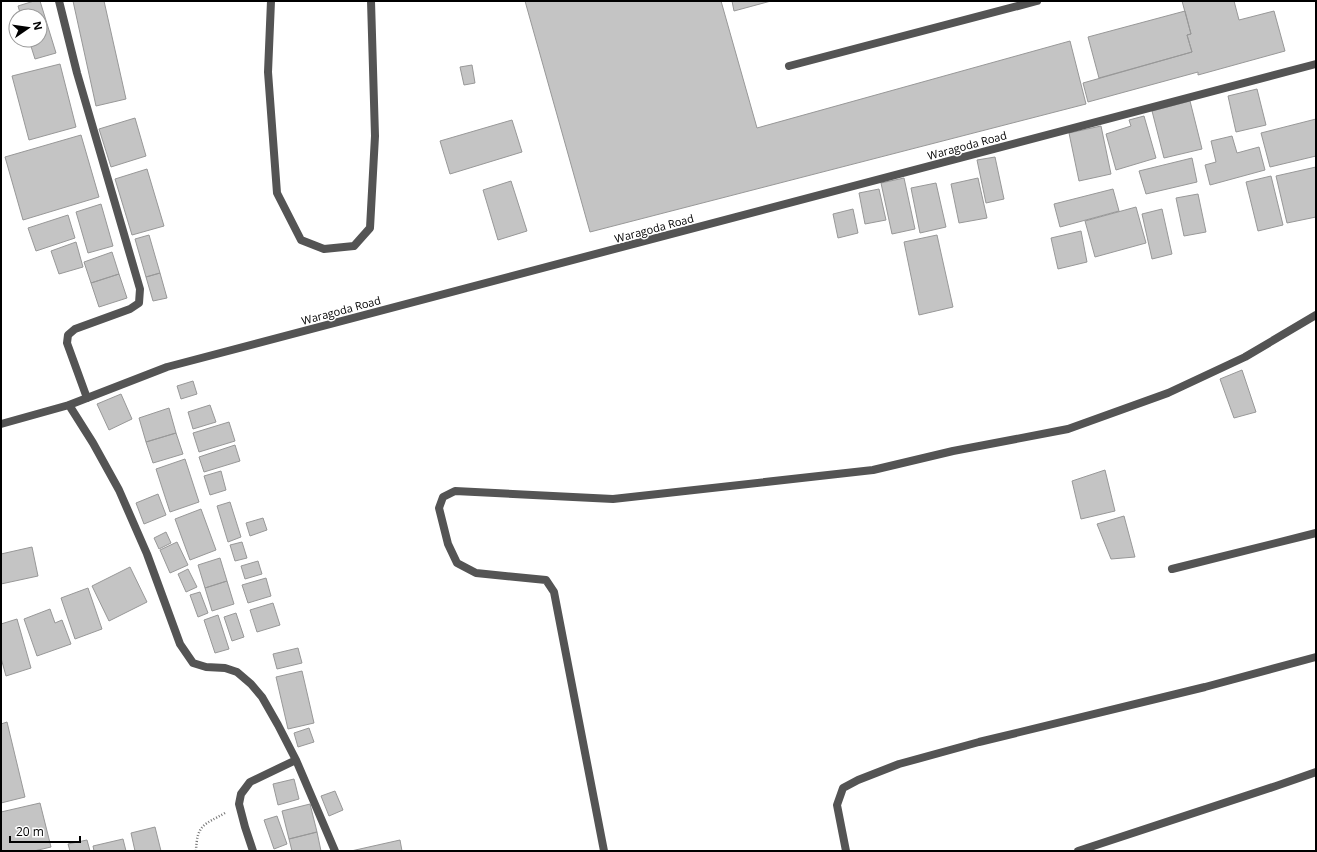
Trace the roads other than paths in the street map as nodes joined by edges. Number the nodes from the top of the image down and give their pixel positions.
1 (59, 1) edge
2 (271, 1) edge
3 (372, 1) edge
4 (1037, 1) edge
5 (1316, 64) edge
6 (789, 66) dead end
7 (1316, 315) edge
8 (87, 398) junction
9 (69, 405) junction
10 (1, 424) edge
11 (1316, 533) edge
12 (1172, 569) dead end
13 (1316, 657) edge
14 (296, 760) junction
15 (1316, 772) edge
16 (253, 851) edge
17 (335, 851) edge
18 (604, 851) edge
19 (846, 851) edge
20 (1078, 851) edge

1 - 8 street
2 - 3 street
4 - 6 street
5 - 8 street, Waragoda Road
7 - 18 street
8 - 9 street, Waragoda Road
9 - 10 street, Waragoda Road
9 - 14 street
11 - 12 street
13 - 19 street
14 - 16 street
14 - 17 street
15 - 20 street

